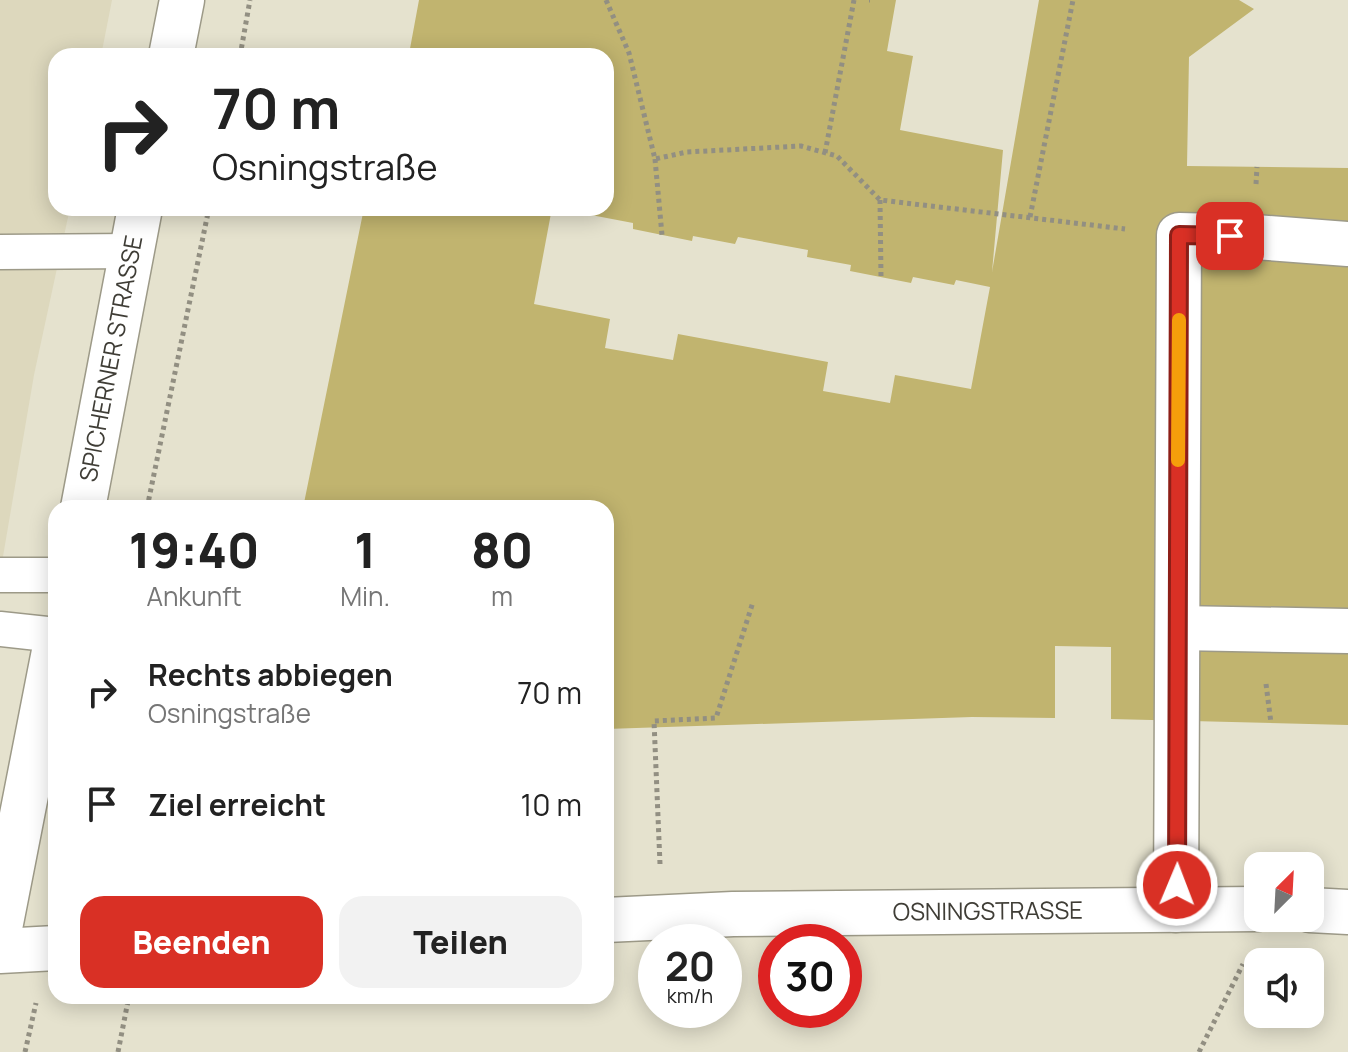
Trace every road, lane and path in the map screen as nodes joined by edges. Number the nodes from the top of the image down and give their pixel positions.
1 (182, 0) edge
2 (250, 0) edge
3 (606, 0) edge
4 (854, 0) edge
5 (1073, 0) edge
6 (173, 48) edge
7 (241, 48) edge
8 (825, 153) junction
9 (655, 159) junction
10 (880, 200) junction
11 (139, 216) edge
12 (207, 216) edge
13 (1030, 217) junction
14 (662, 235) dead end
15 (1179, 235) junction
16 (1348, 244) edge
17 (132, 251) junction
18 (0, 252) edge
19 (881, 277) dead end
20 (85, 500) edge
21 (149, 500) edge
22 (0, 575) edge
23 (48, 575) edge
24 (753, 602) dead end
25 (1178, 628) junction
26 (0, 629) edge
27 (1348, 631) edge
28 (48, 634) edge
29 (48, 682) edge
30 (660, 877) dead end
31 (1244, 909) edge
32 (1176, 910) junction
33 (1324, 911) edge
34 (1348, 912) edge
35 (614, 920) edge
36 (0, 928) edge
37 (48, 948) edge
38 (0, 951) edge
39 (1244, 962) edge
40 (36, 1003) dead end
41 (127, 1004) edge
42 (25, 1052) edge
43 (118, 1052) edge
44 (1199, 1052) edge

1 - 6 street
2 - 7 path
3 - 9 path
4 - 8 path
5 - 13 path
8 - 9 path
8 - 10 path
9 - 14 path
10 - 13 path
10 - 19 path
11 - 17 street, SPICHERNER STRASSE
12 - 21 path
13 - 15 path
15 - 16 street
15 - 25 street
17 - 18 lane
17 - 20 street, SPICHERNER STRASSE
22 - 23 lane
24 - 30 path
25 - 27 street
25 - 32 street
26 - 28 lane
29 - 36 street
31 - 32 street, OSNINGSTRASSE
32 - 35 street, OSNINGSTRASSE
33 - 34 street
37 - 38 street
39 - 44 path
40 - 42 path
41 - 43 path

